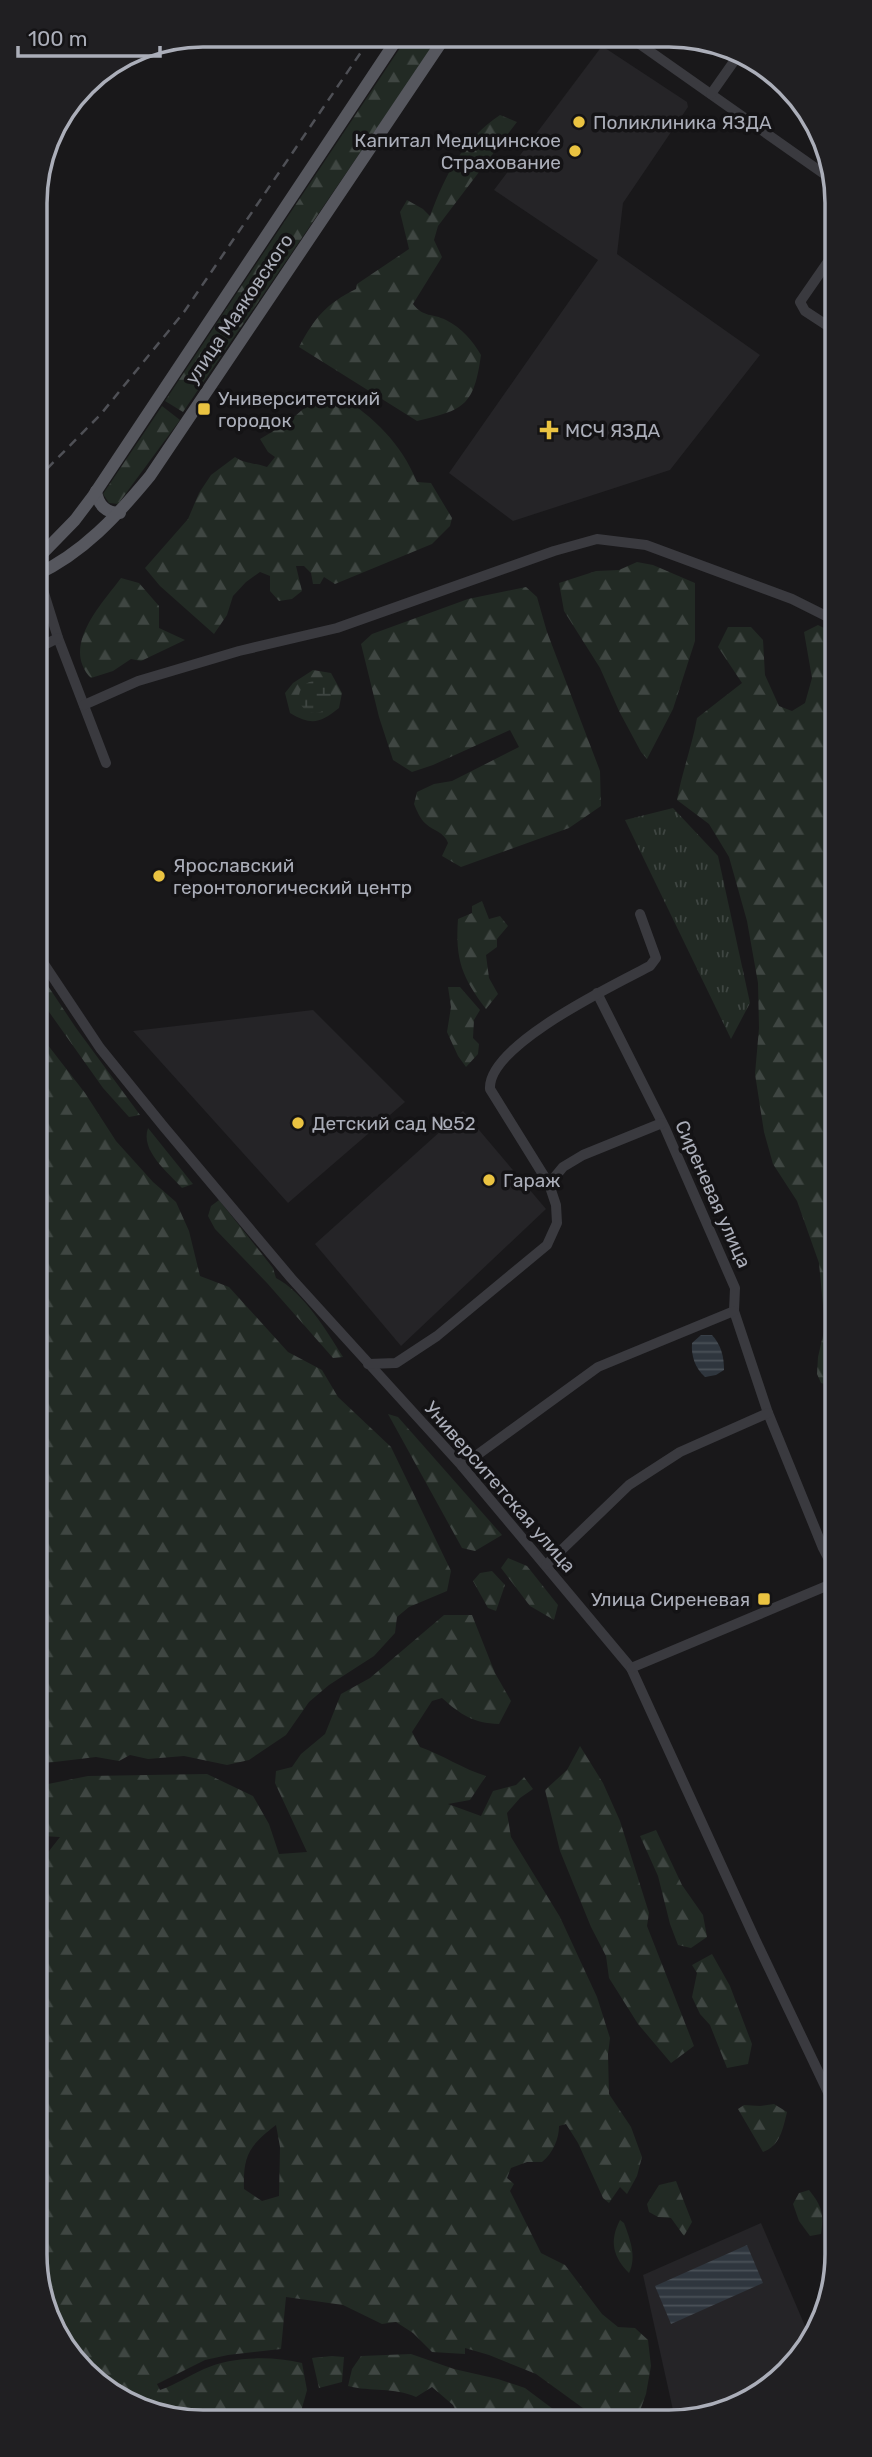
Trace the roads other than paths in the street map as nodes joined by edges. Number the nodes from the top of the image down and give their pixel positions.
1 (392, 47) edge
2 (438, 47) edge
3 (644, 47) edge
4 (734, 61) edge
5 (711, 94) junction
6 (822, 171) edge
7 (825, 266) edge
8 (825, 324) edge
9 (96, 491) junction
10 (120, 513) junction
11 (48, 548) edge
12 (48, 569) edge
13 (48, 607) edge
14 (825, 615) edge
15 (58, 638) junction
16 (48, 643) edge
17 (84, 705) junction
18 (106, 763) dead end
19 (640, 914) dead end
20 (48, 969) edge
21 (597, 993) junction
22 (662, 1123) junction
23 (549, 1184) junction
24 (734, 1311) junction
25 (368, 1364) junction
26 (768, 1413) junction
27 (462, 1466) junction
28 (824, 1551) edge
29 (546, 1565) junction
30 (824, 1587) edge
31 (631, 1668) junction
32 (824, 2084) edge

1 - 9 main road, улица Маяковского
2 - 10 main road, улица Маяковского
3 - 5 street
4 - 5 street
5 - 6 street
7 - 8 street
9 - 10 main road
9 - 11 main road, улица Маяковского
10 - 12 main road, улица Маяковского
13 - 15 street
14 - 17 street
15 - 16 street
15 - 17 street
17 - 18 street
19 - 21 street
20 - 25 street, Университетская улица
21 - 22 street, Сиреневая улица
21 - 23 street
22 - 23 street
22 - 24 street, Сиреневая улица
23 - 25 street
24 - 26 street, Сиреневая улица
24 - 27 street
25 - 27 street, Университетская улица
26 - 28 street, Сиреневая улица
26 - 29 street
27 - 29 street, Университетская улица
29 - 31 street, Университетская улица
30 - 31 street
31 - 32 street, Университетская улица

